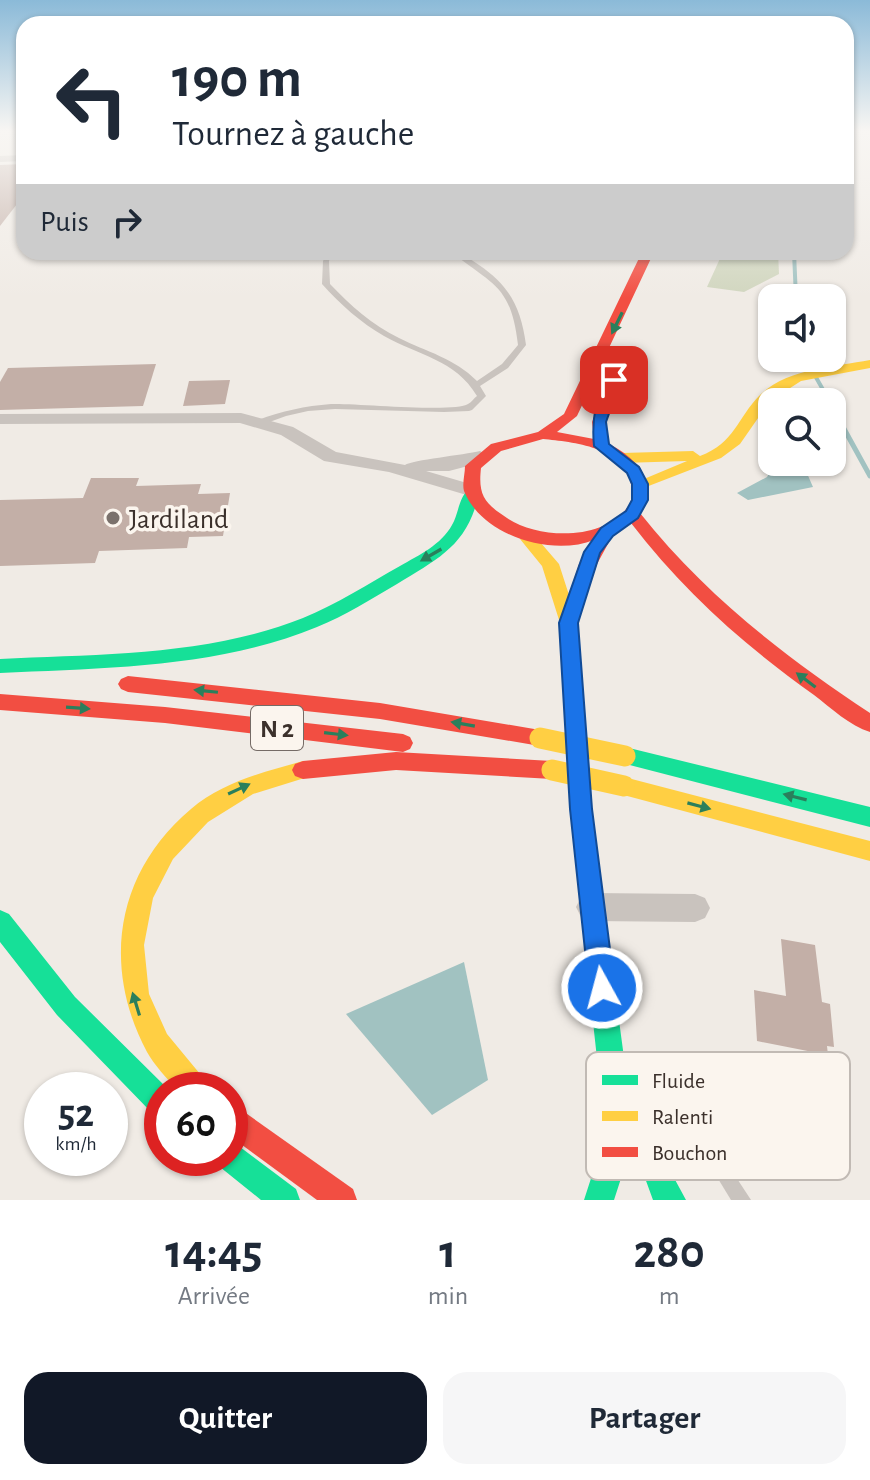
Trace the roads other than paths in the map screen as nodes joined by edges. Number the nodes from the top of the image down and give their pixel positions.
1 (327, 260) edge
2 (465, 260) edge
3 (644, 260) edge
4 (626, 351) dead end
5 (870, 364) edge
6 (476, 385) junction
7 (216, 418) junction
8 (0, 419) edge
9 (261, 422) junction
10 (0, 431) edge
11 (543, 435) junction
12 (602, 446) junction
13 (716, 455) junction
14 (480, 457) junction
15 (622, 458) junction
16 (391, 467) junction
17 (640, 484) junction
18 (470, 492) junction
19 (633, 515) junction
20 (607, 532) junction
21 (528, 539) junction
22 (569, 623) junction
23 (0, 666) edge
24 (0, 675) edge
25 (85, 680) dead end
26 (113, 683) dead end
27 (0, 702) edge
28 (870, 724) edge
29 (552, 770) junction
30 (870, 817) edge
31 (870, 851) edge
32 (591, 907) junction
33 (695, 908) dead end
34 (0, 922) edge
35 (608, 1041) junction
36 (609, 1052) edge
37 (612, 1052) edge
38 (179, 1072) edge
39 (144, 1086) edge
40 (248, 1132) edge
41 (248, 1171) edge
42 (605, 1180) edge
43 (659, 1180) edge
44 (728, 1180) edge
45 (285, 1200) edge
46 (342, 1200) edge
47 (599, 1200) edge
48 (671, 1200) edge
49 (742, 1200) edge

1 - 6 lane
2 - 6 lane
3 -> 11 main road
4 - 12 main road
5 - 13 main road
6 - 9 lane
7 - 8 street
7 - 9 street
7 - 10 street
9 - 16 street
11 - 12 main road
11 - 14 main road
12 - 15 main road
13 - 15 main road
13 - 17 main road
14 - 16 street
14 - 18 main road
15 - 17 main road
16 - 18 street
17 - 19 main road
18 - 21 main road
18 -> 23 main road
19 - 20 main road
28 -> 19 main road
20 - 21 main road
20 - 22 main road
21 - 22 main road
22 - 32 main road
24 - 25 main road
30 -> 26 main road, N 2, bridge
27 -> 29 main road, N 2
29 -> 31 main road, N 2, bridge
38 -> 29 main road
32 - 33 street
32 - 35 main road
34 - 39 main road
35 - 36 main road
35 - 37 main road
40 - 46 main road
41 - 45 main road
42 - 47 main road
43 - 48 main road
44 - 49 lane

